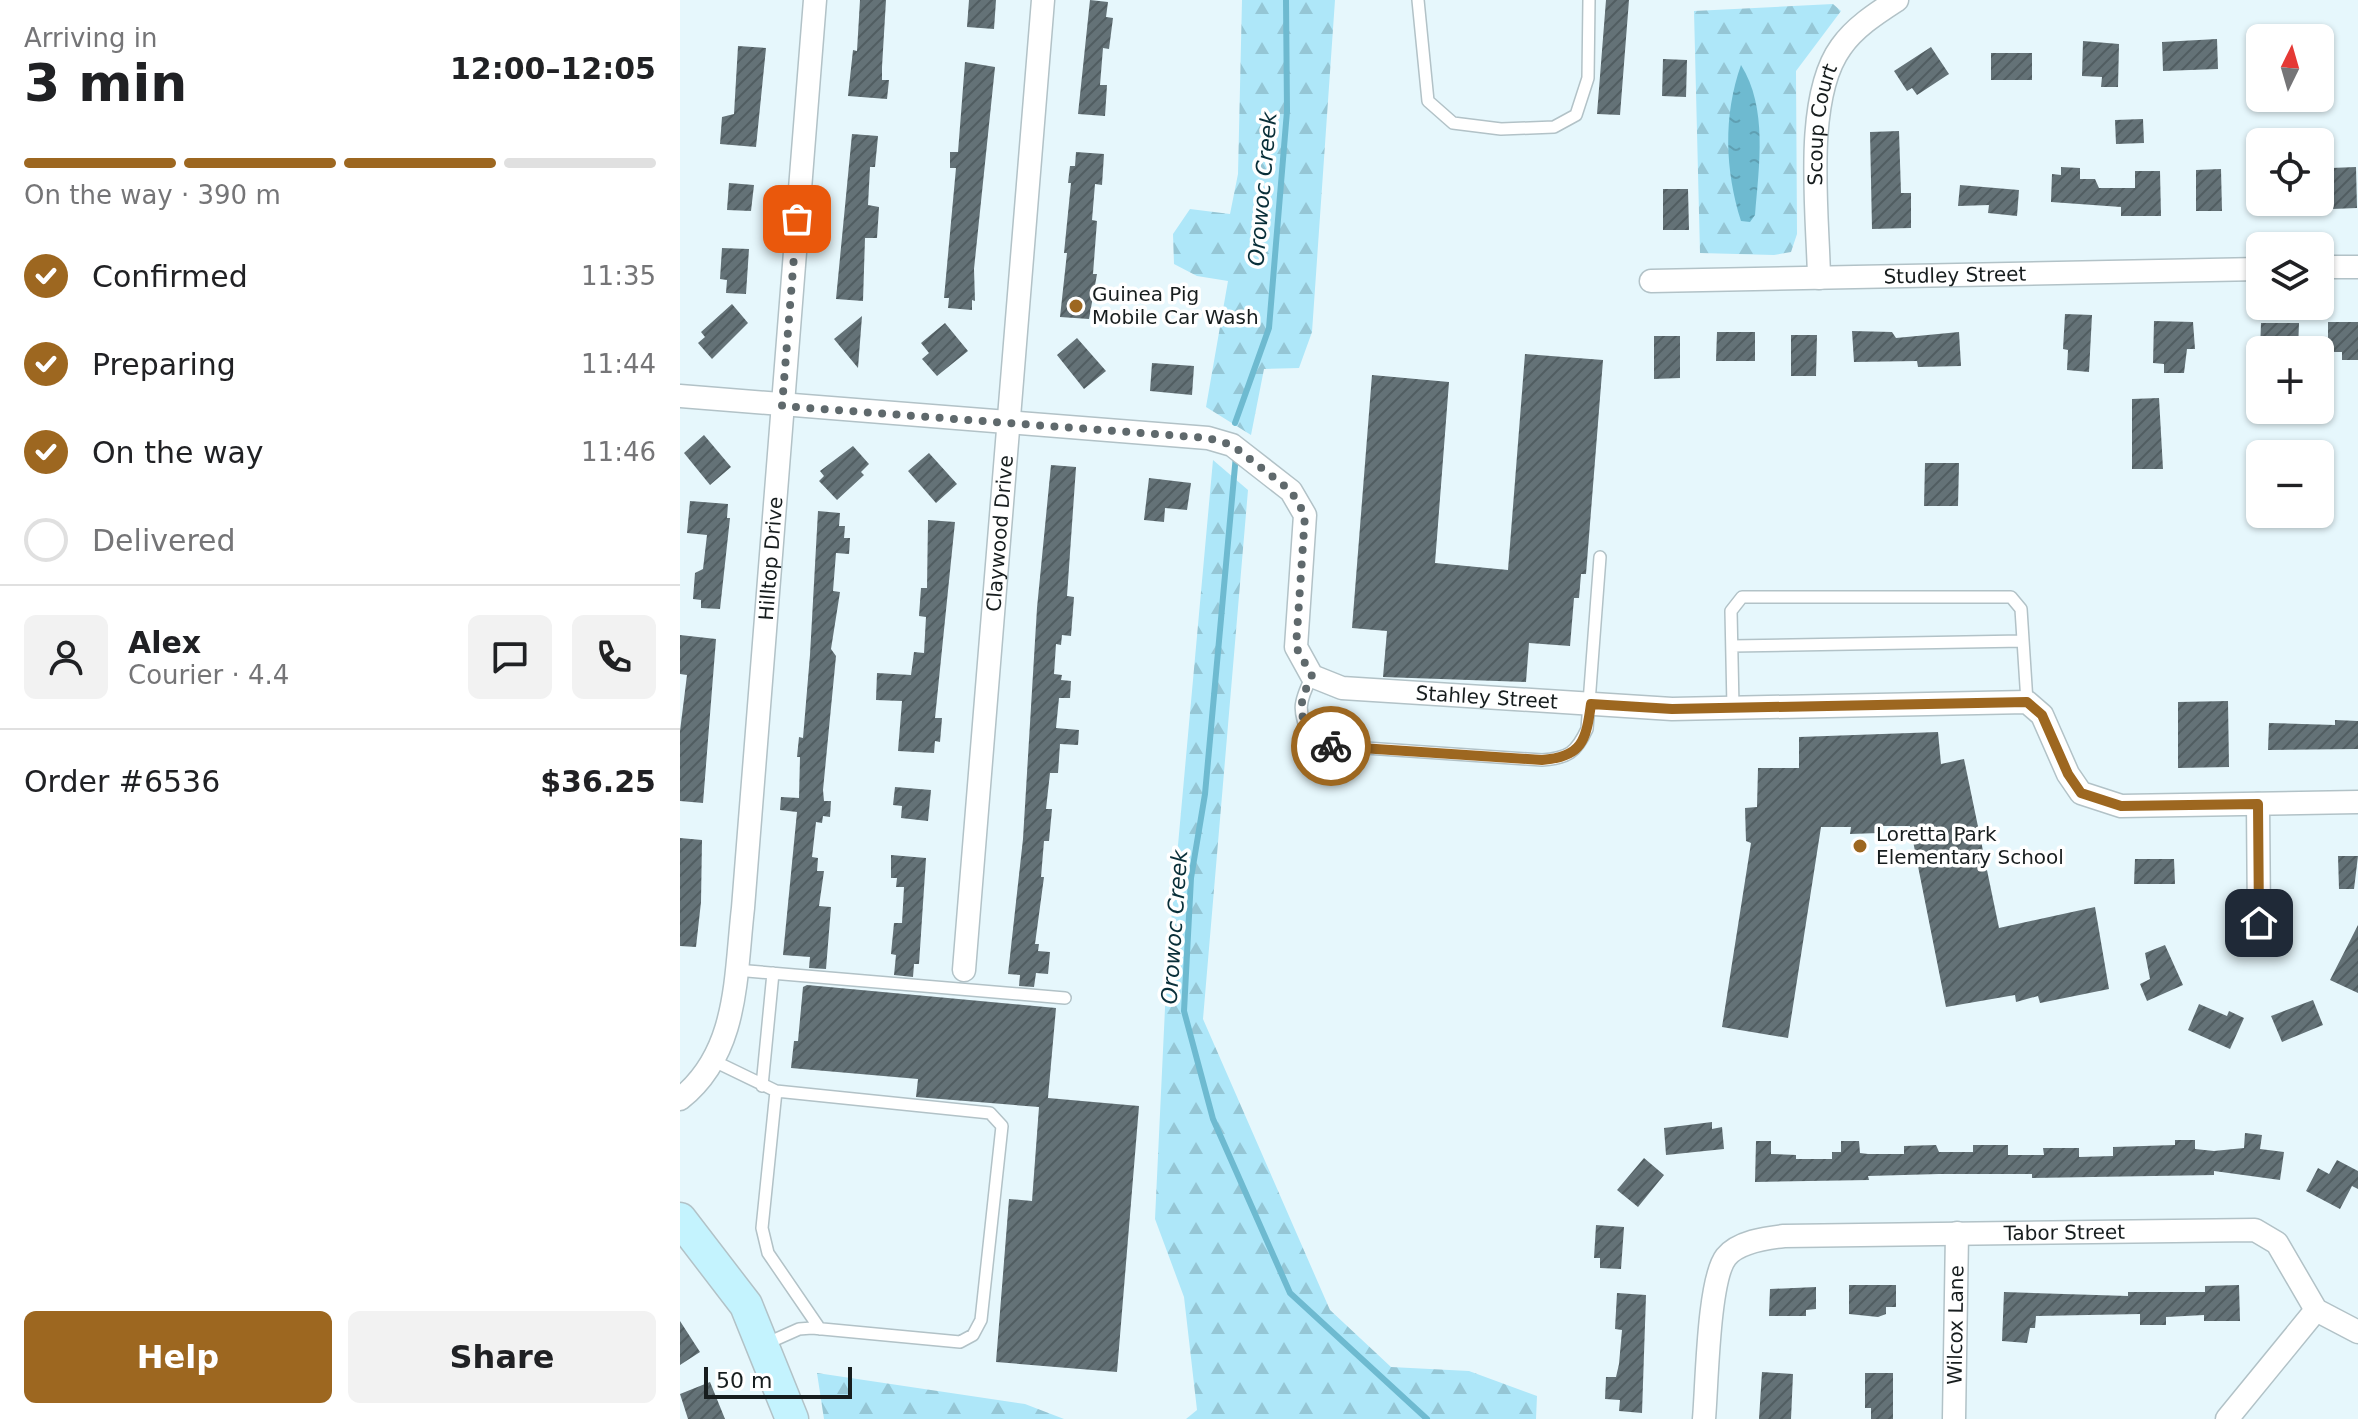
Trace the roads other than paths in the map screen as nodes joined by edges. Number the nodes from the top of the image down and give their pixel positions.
1 (815, 0) edge
2 (1043, 0) edge
3 (1418, 0) edge
4 (1589, 0) edge
5 (1897, 0) edge
6 (2334, 267) edge
7 (2358, 267) edge
8 (2246, 269) edge
9 (1819, 278) junction
10 (1651, 281) dead end
11 (680, 396) edge
12 (782, 406) junction
13 (1008, 424) junction
14 (1600, 557) dead end
15 (2023, 641) junction
16 (1732, 646) junction
17 (1312, 676) junction
18 (2027, 702) junction
19 (1591, 704) junction
20 (1733, 707) junction
21 (2358, 802) edge
22 (2258, 804) junction
23 (2259, 923) dead end
24 (736, 970) junction
25 (964, 970) dead end
26 (773, 973) junction
27 (1065, 998) dead end
28 (714, 1061) junction
29 (762, 1086) junction
30 (776, 1091) junction
31 (680, 1099) edge
32 (680, 1219) edge
33 (1957, 1233) junction
34 (2316, 1310) junction
35 (820, 1329) junction
36 (2358, 1332) edge
37 (763, 1345) junction
38 (792, 1419) edge
39 (1704, 1419) edge
40 (1954, 1419) edge
41 (2227, 1419) edge

1 - 12 street, Hilltop Drive
2 - 13 street, Claywood Drive
3 - 4 lane
5 - 9 street, Scoup Court
6 - 7 street
8 - 9 street, Studley Street
9 - 10 street, Studley Street
11 - 12 street
12 - 13 street
12 - 24 street, Hilltop Drive
13 - 17 street
13 - 25 street, Claywood Drive
14 - 19 lane
15 - 16 lane
15 - 16 lane
15 - 18 lane
16 - 20 lane
17 - 19 street, Stahley Street
17 - 19 lane
18 - 20 street, Stahley Street
18 - 22 street
19 - 20 street, Stahley Street
21 - 22 street
22 - 23 street
24 - 26 lane
24 - 28 street, Hilltop Drive
26 - 27 lane
26 - 29 lane
28 - 29 lane
28 - 31 street, Hilltop Drive
29 - 30 lane
30 - 35 lane
30 - 35 lane
32 - 37 street
33 - 34 street, Tabor Street
33 - 39 street, Tabor Street
33 - 40 street, Wilcox Lane
34 - 36 street
34 - 41 street
35 - 37 lane
37 - 38 street

